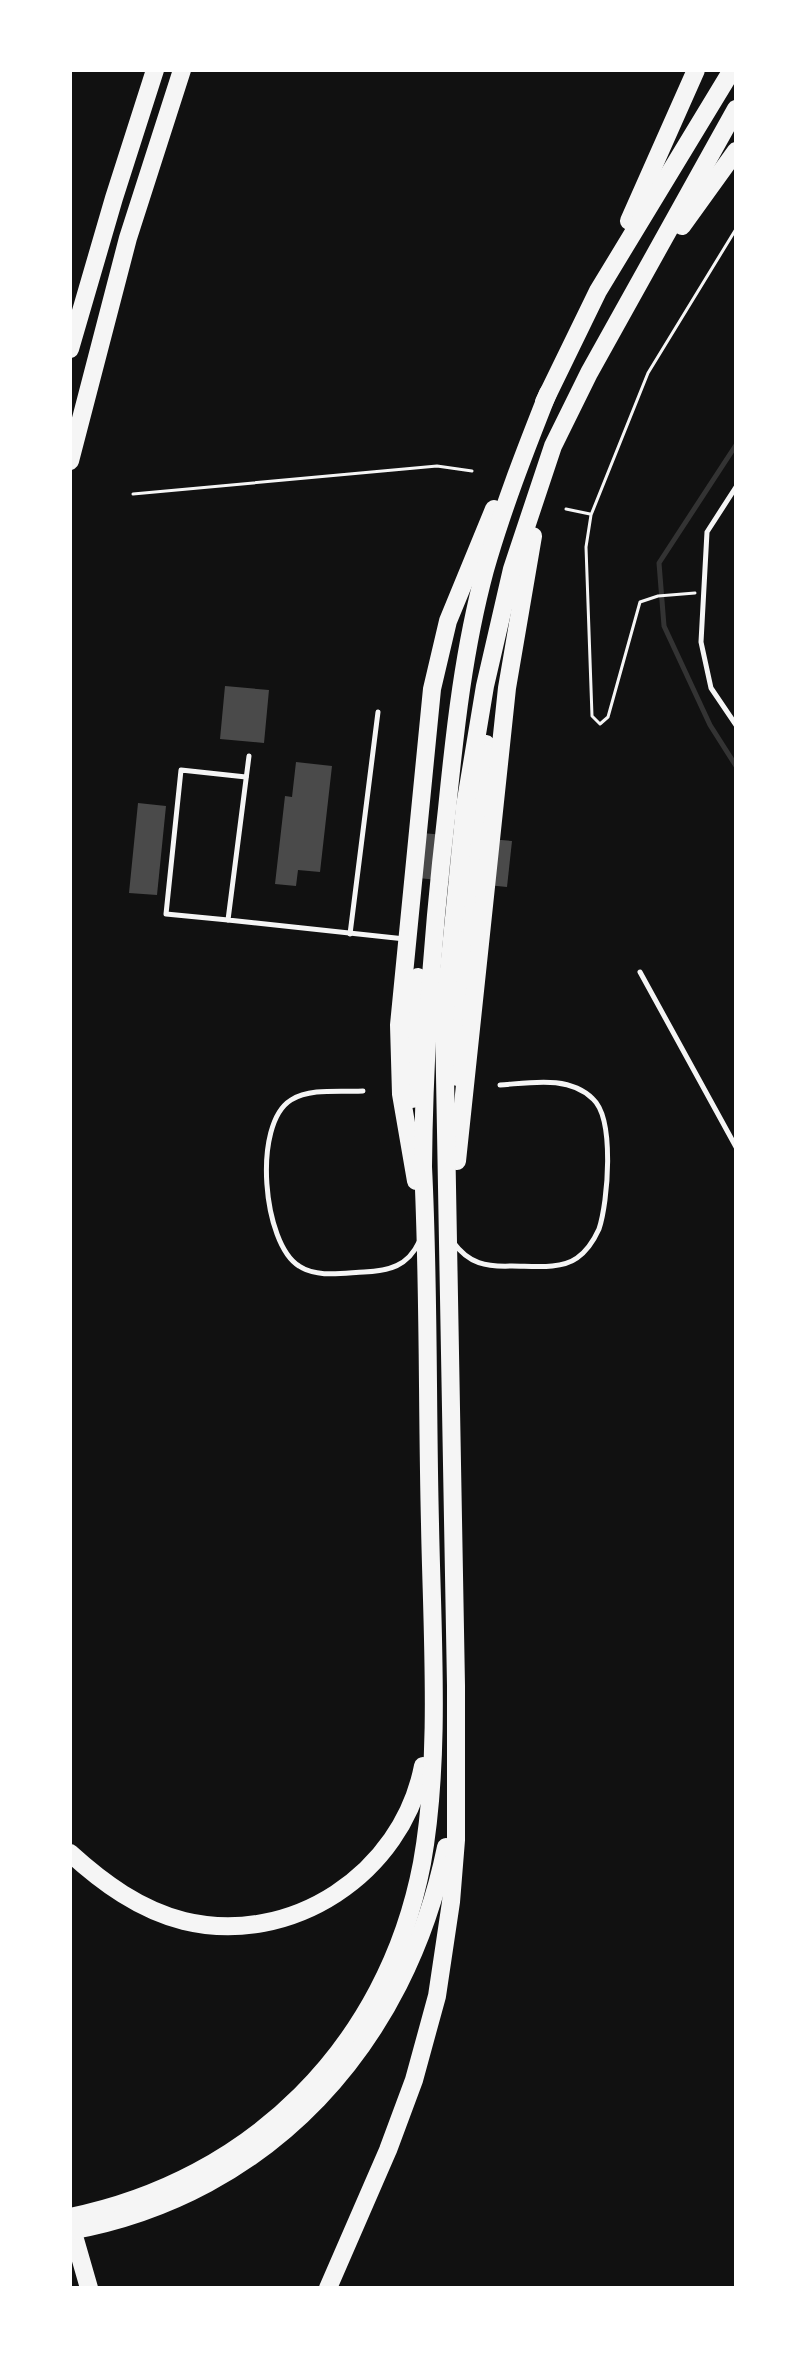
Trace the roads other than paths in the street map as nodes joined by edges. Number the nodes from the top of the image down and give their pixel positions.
1 (155, 70) edge
2 (182, 70) edge
3 (696, 70) edge
4 (732, 70) edge
5 (736, 109) edge
6 (736, 151) edge
7 (598, 291) junction
8 (634, 293) junction
9 (70, 349) edge
10 (589, 373) junction
11 (548, 393) junction
12 (70, 461) edge
13 (736, 487) edge
14 (378, 712) dead end
15 (736, 725) edge
16 (249, 756) dead end
17 (246, 777) junction
18 (228, 920) junction
19 (350, 934) junction
20 (406, 940) junction
21 (640, 972) dead end
22 (500, 1085) dead end
23 (363, 1091) dead end
24 (736, 1147) edge
25 (426, 1227) junction
26 (450, 1236) junction
27 (433, 1712) junction
28 (456, 1785) junction
29 (70, 1853) edge
30 (144, 2206) junction
31 (70, 2220) edge
32 (70, 2231) edge
33 (89, 2288) edge
34 (328, 2288) edge

1 - 9 highway
2 - 12 highway
3 - 7 highway
4 - 7 highway
5 - 8 highway
6 - 8 highway
7 - 11 highway
8 - 10 highway
10 - 26 highway
10 - 26 highway
11 - 20 highway
11 - 25 highway
13 - 15 lane
14 - 19 lane
16 - 17 lane
17 - 18 lane
17 - 18 lane
18 - 19 lane
19 - 20 lane
20 - 25 highway
21 - 24 lane
22 - 26 lane
23 - 25 lane
25 - 27 highway
26 - 28 highway
27 - 29 highway
27 - 30 highway
28 - 30 highway
28 - 34 highway
30 - 31 highway
30 - 32 highway
31 - 33 highway

